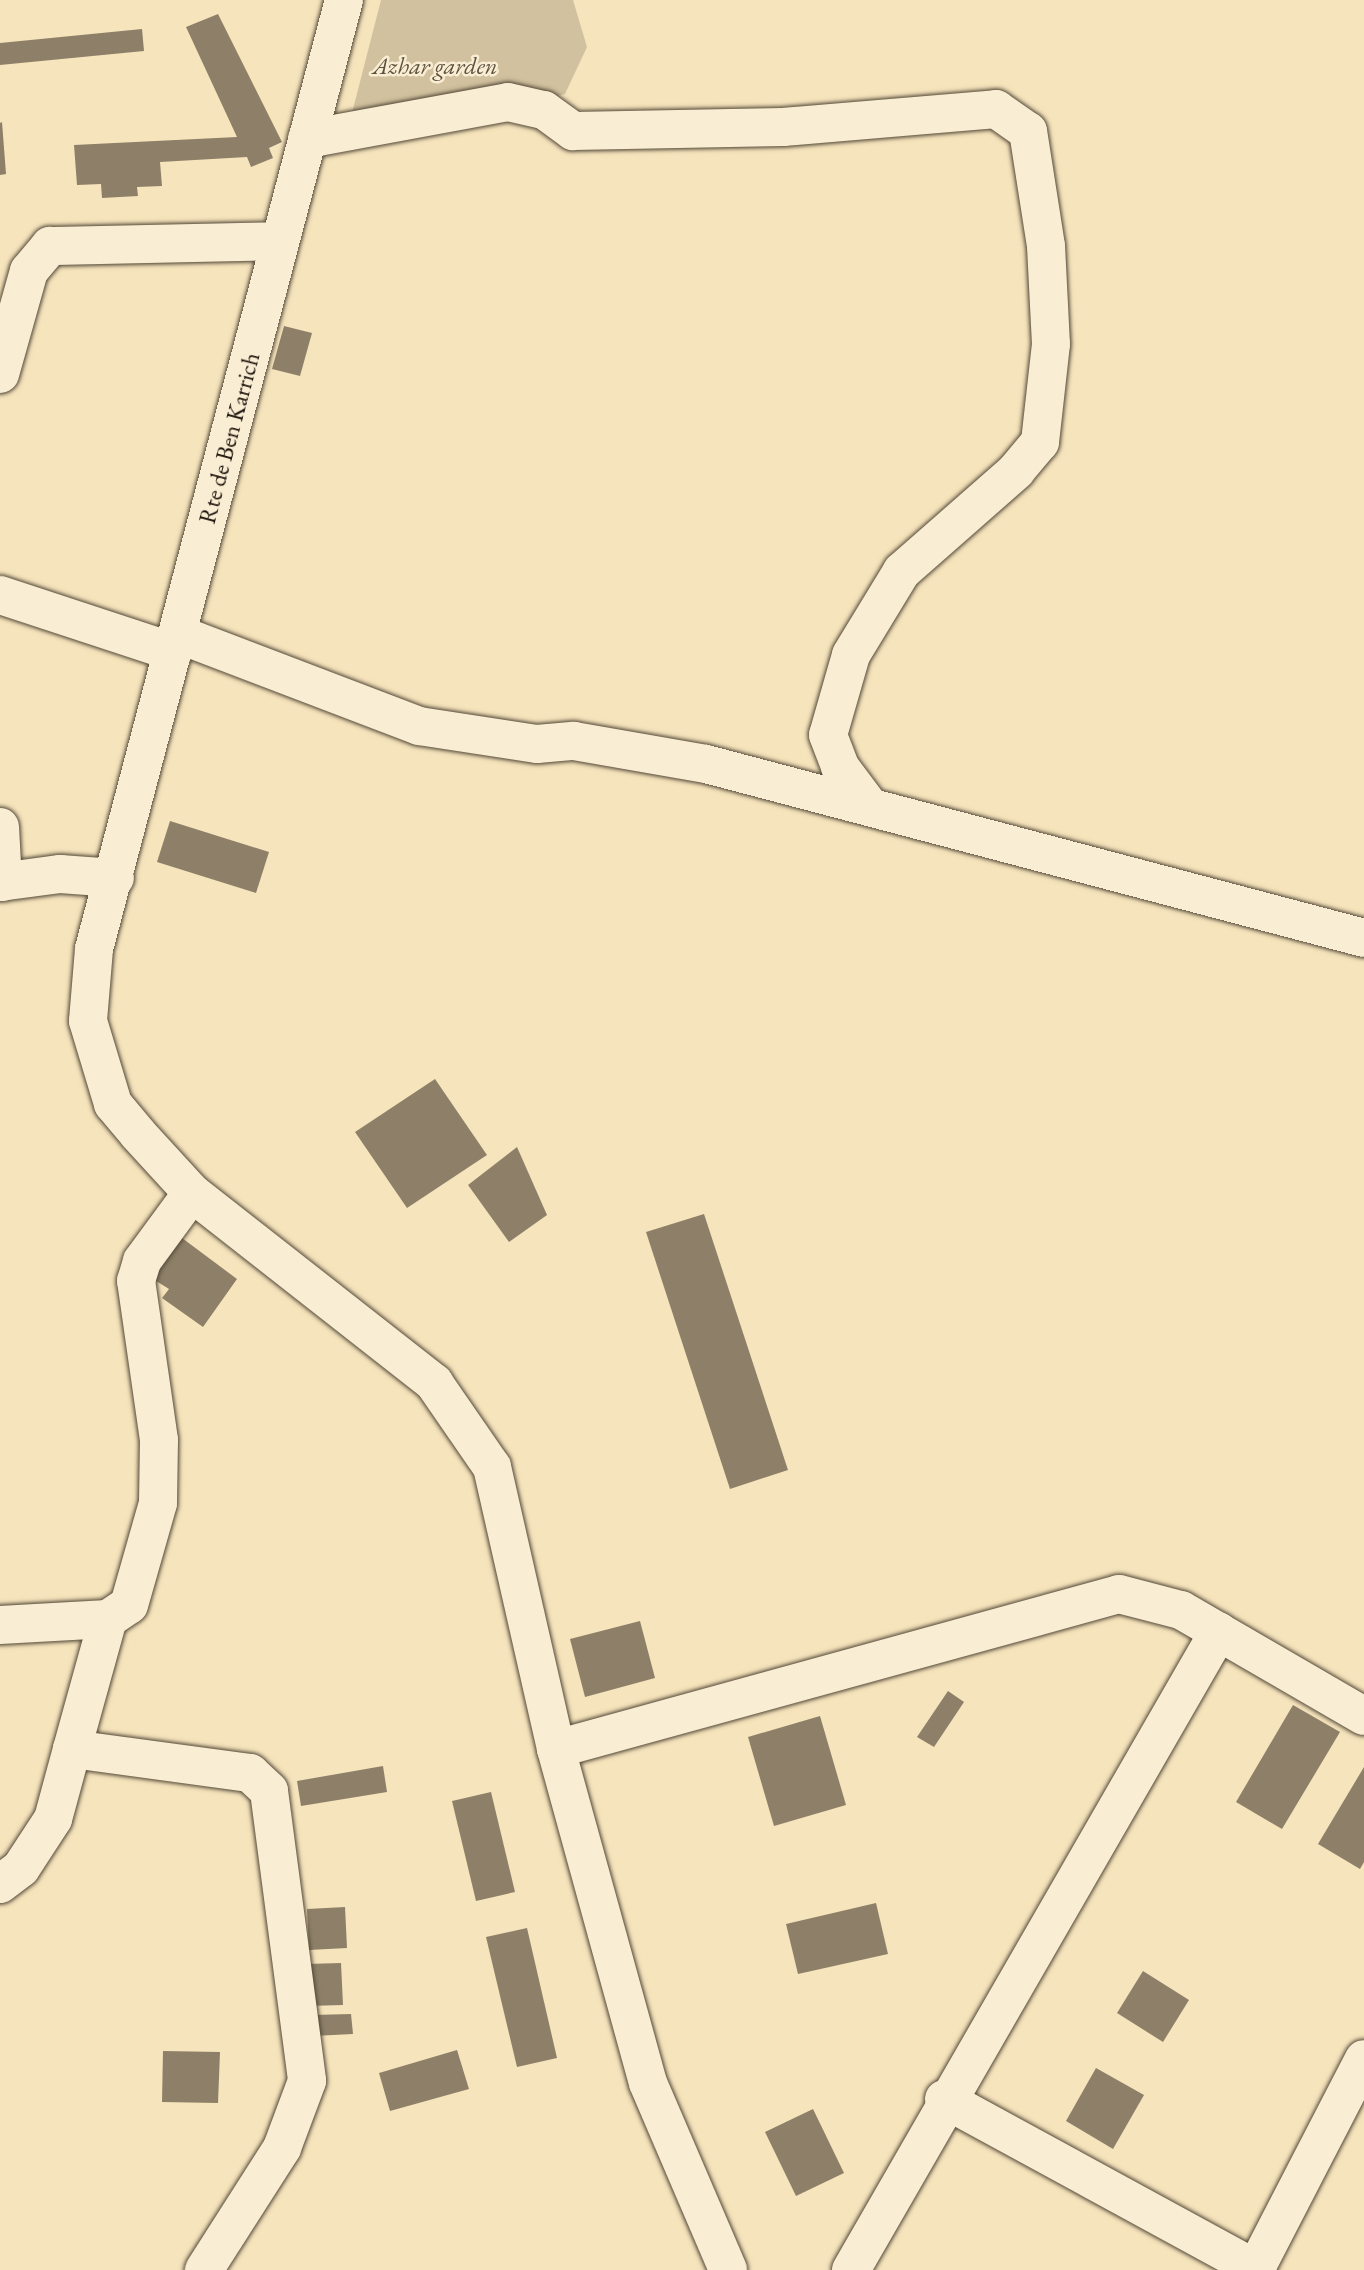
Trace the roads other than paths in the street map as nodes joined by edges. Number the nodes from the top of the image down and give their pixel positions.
1 (344, 0) edge
2 (307, 139) junction
3 (280, 241) junction
4 (0, 374) edge
5 (0, 595) edge
6 (175, 643) junction
7 (870, 807) junction
8 (0, 827) edge
9 (116, 878) junction
10 (1, 882) edge
11 (1364, 938) edge
12 (192, 1192) junction
13 (108, 1619) junction
14 (0, 1625) edge
15 (1219, 1631) junction
16 (1364, 1716) edge
17 (72, 1749) junction
18 (556, 1749) junction
19 (0, 1884) edge
20 (1364, 2059) edge
21 (944, 2099) junction
22 (1257, 2269) edge
23 (204, 2270) edge
24 (728, 2270) edge
25 (850, 2270) edge

1 - 2 street, Rte de Ben Karrich
2 - 3 street, Rte de Ben Karrich
2 - 7 street
3 - 4 street
3 - 6 street, Rte de Ben Karrich
5 - 6 street
6 - 7 street
6 - 9 street, Rte de Ben Karrich
7 - 11 street
8 - 10 street
9 - 10 street
9 - 12 street, Rte de Ben Karrich
12 - 13 street
12 - 18 street, Rte de Ben Karrich
13 - 14 street
13 - 17 street
15 - 16 street
15 - 18 street
15 - 21 street
17 - 19 street
17 - 23 street
18 - 24 street, Rte de Ben Karrich
20 - 22 street
21 - 22 street
21 - 25 street

